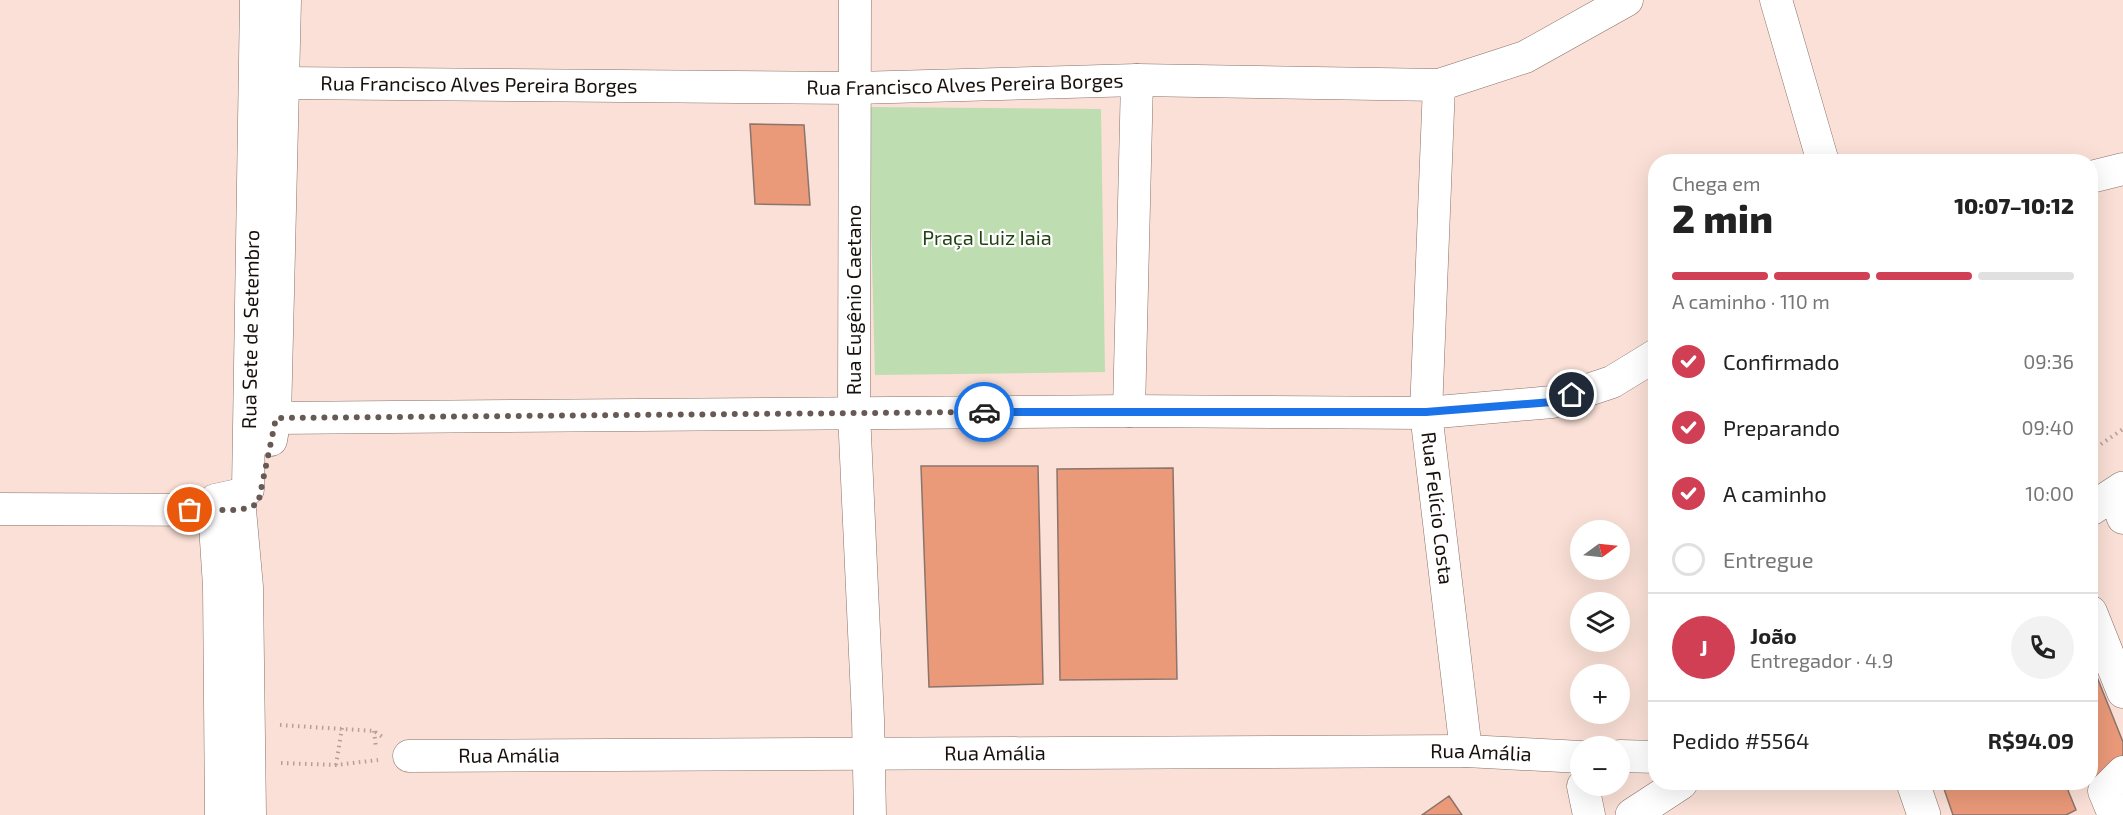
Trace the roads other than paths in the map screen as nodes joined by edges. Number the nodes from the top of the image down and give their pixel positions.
1 (256, 0) edge
2 (855, 0) edge
3 (1627, 0) edge
4 (1776, 0) edge
5 (281, 5) edge
6 (1137, 80) junction
7 (284, 83) junction
8 (1439, 85) junction
9 (856, 88) junction
10 (1821, 154) edge
11 (2123, 169) edge
12 (2098, 175) edge
13 (1648, 360) edge
14 (1129, 411) junction
15 (1426, 412) junction
16 (854, 413) junction
17 (276, 418) junction
18 (0, 509) edge
19 (227, 510) junction
20 (2098, 630) edge
21 (2123, 692) edge
22 (1466, 751) junction
23 (869, 755) junction
24 (409, 756) road end
25 (1630, 756) edge
26 (1648, 757) edge
27 (1570, 764) edge
28 (2123, 772) edge
29 (1670, 790) edge
30 (1915, 790) edge
31 (1585, 796) edge
32 (221, 815) edge
33 (250, 815) edge
34 (870, 815) edge
35 (1589, 815) edge
36 (1632, 815) edge
37 (1924, 815) edge
38 (2114, 815) edge

1 - 19 street, Rua Sete de Setembro
2 - 9 street, Rua Eugênio Caetano
3 - 8 street, Rua Francisco Alves Pereira Borges
4 - 10 street
5 - 7 street, Rua Sete de Setembro
6 - 8 street, Rua Francisco Alves Pereira Borges
6 - 9 street, Rua Francisco Alves Pereira Borges
6 - 14 street
7 - 9 street, Rua Francisco Alves Pereira Borges
7 - 17 street, Rua Sete de Setembro
8 - 15 street, Rua Felício Costa
9 - 16 street, Rua Eugênio Caetano
11 - 12 street
13 - 15 street
14 - 15 street
14 - 16 street
15 - 22 street, Rua Felício Costa
16 - 17 street
16 - 23 street, Rua Eugênio Caetano
17 - 19 street, Rua Sete de Setembro
18 - 19 street
19 - 32 street
19 - 33 street
20 - 21 street
22 - 23 street, Rua Amália
22 - 27 street, Rua Amália
23 - 24 street, Rua Amália
23 - 34 street, Rua Eugênio Caetano
25 - 26 street
28 - 38 street
29 - 36 main road
30 - 37 main road
31 - 35 street

